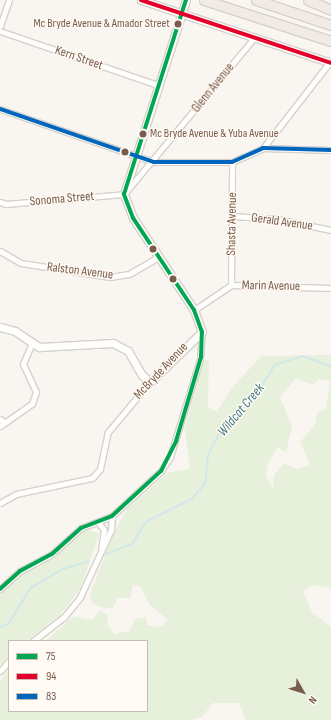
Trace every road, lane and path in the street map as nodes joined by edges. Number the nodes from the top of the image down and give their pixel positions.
1 (9, 0) edge
2 (141, 0) edge
3 (186, 0) edge
4 (204, 0) edge
5 (256, 0) edge
6 (308, 0) edge
7 (331, 10) edge
8 (183, 11) junction
9 (331, 25) edge
10 (0, 26) edge
11 (0, 31) edge
12 (255, 37) junction
13 (331, 41) edge
14 (330, 63) edge
15 (158, 85) junction
16 (0, 109) edge
17 (263, 148) junction
18 (331, 150) edge
19 (134, 155) junction
20 (154, 162) junction
21 (232, 162) junction
22 (124, 194) junction
23 (0, 202) edge
24 (232, 216) junction
25 (331, 230) edge
26 (0, 251) edge
27 (159, 257) junction
28 (231, 285) junction
29 (331, 288) edge
30 (194, 310) junction
31 (0, 326) edge
32 (202, 332) junction
33 (31, 345) junction
34 (150, 382) junction
35 (0, 419) edge
36 (6, 423) junction
37 (0, 426) edge
38 (0, 503) edge
39 (112, 516) junction
40 (98, 522) junction
41 (104, 530) junction
42 (110, 532) junction
43 (101, 548) junction
44 (0, 589) edge
45 (34, 640) edge
46 (8, 662) edge
47 (0, 671) edge

1 - 10 street
2 - 8 main road
3 - 8 main road
4 - 13 highway
5 - 9 highway
6 - 7 highway
8 - 12 main road
8 - 15 main road
11 - 15 street, Kern Street
12 - 14 main road
12 - 20 street, Glenn Avenue
14 - 17 street
15 - 19 main road
16 - 19 street
17 - 18 street
17 - 21 street
19 - 20 street
19 - 22 main road
20 - 21 street
20 - 22 street, Glenn Avenue
21 - 24 street, Shasta Avenue
22 - 23 street, Sonoma Street
22 - 27 main road
24 - 25 street, Gerald Avenue
24 - 28 street, Shasta Avenue
26 - 27 street, Ralston Avenue
27 - 30 main road
28 - 29 street, Marin Avenue
28 - 30 street, Marin Avenue
30 - 32 main road
31 - 33 main road
32 - 34 main road, McBryde Avenue
32 - 39 street
33 - 34 main road
33 - 36 street
34 - 38 street, McBryde Avenue
35 - 36 street
36 - 37 street
39 - 40 street
39 - 42 street
40 - 41 street
40 - 44 street
41 - 42 street
41 - 43 street
42 - 43 street
43 - 45 street
46 - 47 street

